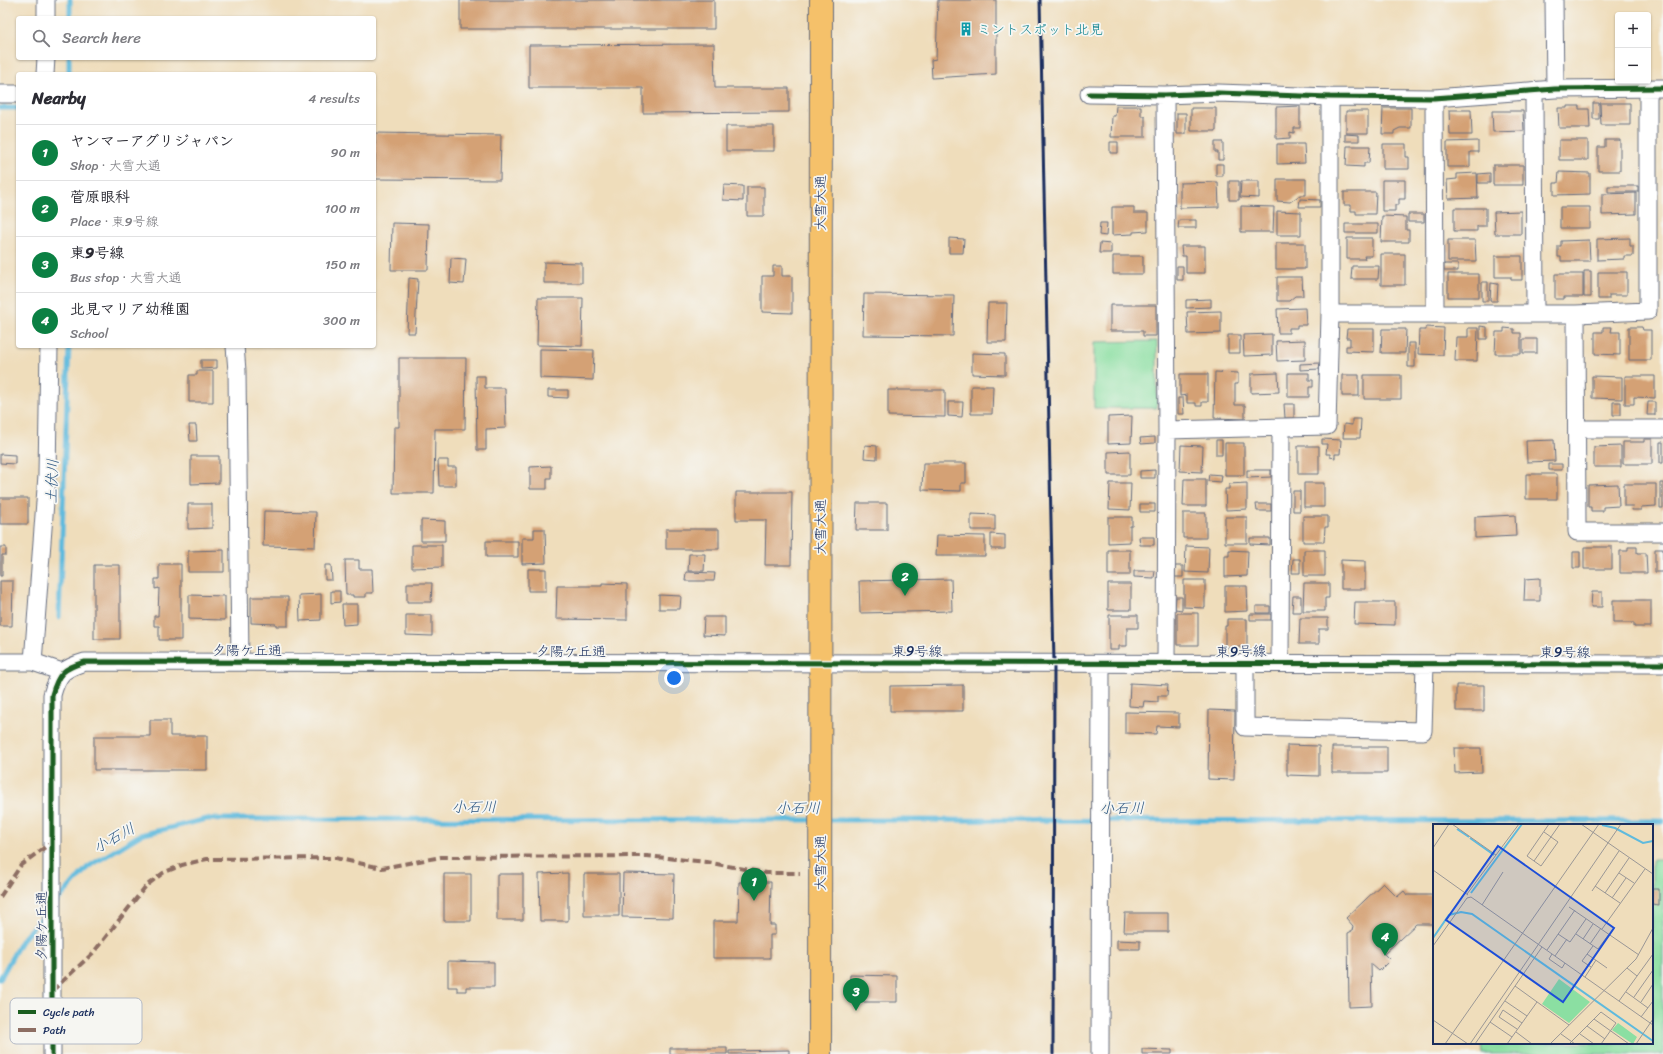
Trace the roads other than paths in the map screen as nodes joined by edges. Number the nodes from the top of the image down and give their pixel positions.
1 (46, 0) edge
2 (821, 0) edge
3 (1554, 0) edge
4 (46, 16) edge
5 (46, 60) edge
6 (45, 72) edge
7 (1655, 88) edge
8 (1555, 89) junction
9 (1534, 91) junction
10 (0, 94) edge
11 (16, 94) edge
12 (1089, 94) dead end
13 (1165, 95) junction
14 (1330, 97) junction
15 (1434, 98) junction
16 (1435, 313) junction
17 (1535, 313) junction
18 (1330, 314) junction
19 (1576, 314) junction
20 (49, 348) edge
21 (235, 348) edge
22 (1281, 428) junction
23 (1577, 429) junction
24 (1663, 429) edge
25 (1167, 430) junction
26 (1663, 532) edge
27 (0, 662) edge
28 (33, 662) junction
29 (240, 662) junction
30 (820, 663) junction
31 (1245, 663) junction
32 (1280, 663) junction
33 (1101, 664) junction
34 (1166, 664) junction
35 (1425, 664) junction
36 (1663, 664) edge
37 (62, 672) junction
38 (53, 998) edge
39 (52, 1044) edge
40 (52, 1054) edge
41 (820, 1054) edge
42 (1100, 1054) edge

1 - 4 street
2 - 30 highway, 大雪大通
3 - 8 street
5 - 6 street
7 - 8 street
7 - 19 street
8 - 9 street
9 - 15 street
9 - 17 street
10 - 11 street
12 - 13 street
13 - 14 street
13 - 25 street
14 - 15 street
14 - 18 street
15 - 16 street
16 - 17 street
16 - 18 street
17 - 19 street
18 - 22 street
19 - 23 street
20 - 28 street
21 - 29 street
22 - 25 street
22 - 32 street
23 - 24 street
23 - 26 street
25 - 34 street
27 - 28 street
28 - 37 street
29 - 30 street, 夕陽ケ丘通
29 - 37 street, 夕陽ケ丘通
30 - 33 street, 東9号線
30 - 41 highway, 大雪大通
31 - 32 street, 東9号線
31 - 34 street, 東9号線
31 - 35 street
32 - 35 street, 東9号線
33 - 34 street, 東9号線
33 - 42 street
35 - 36 street, 東9号線
37 - 38 street, 夕陽ケ丘通
39 - 40 street, 夕陽ケ丘通

